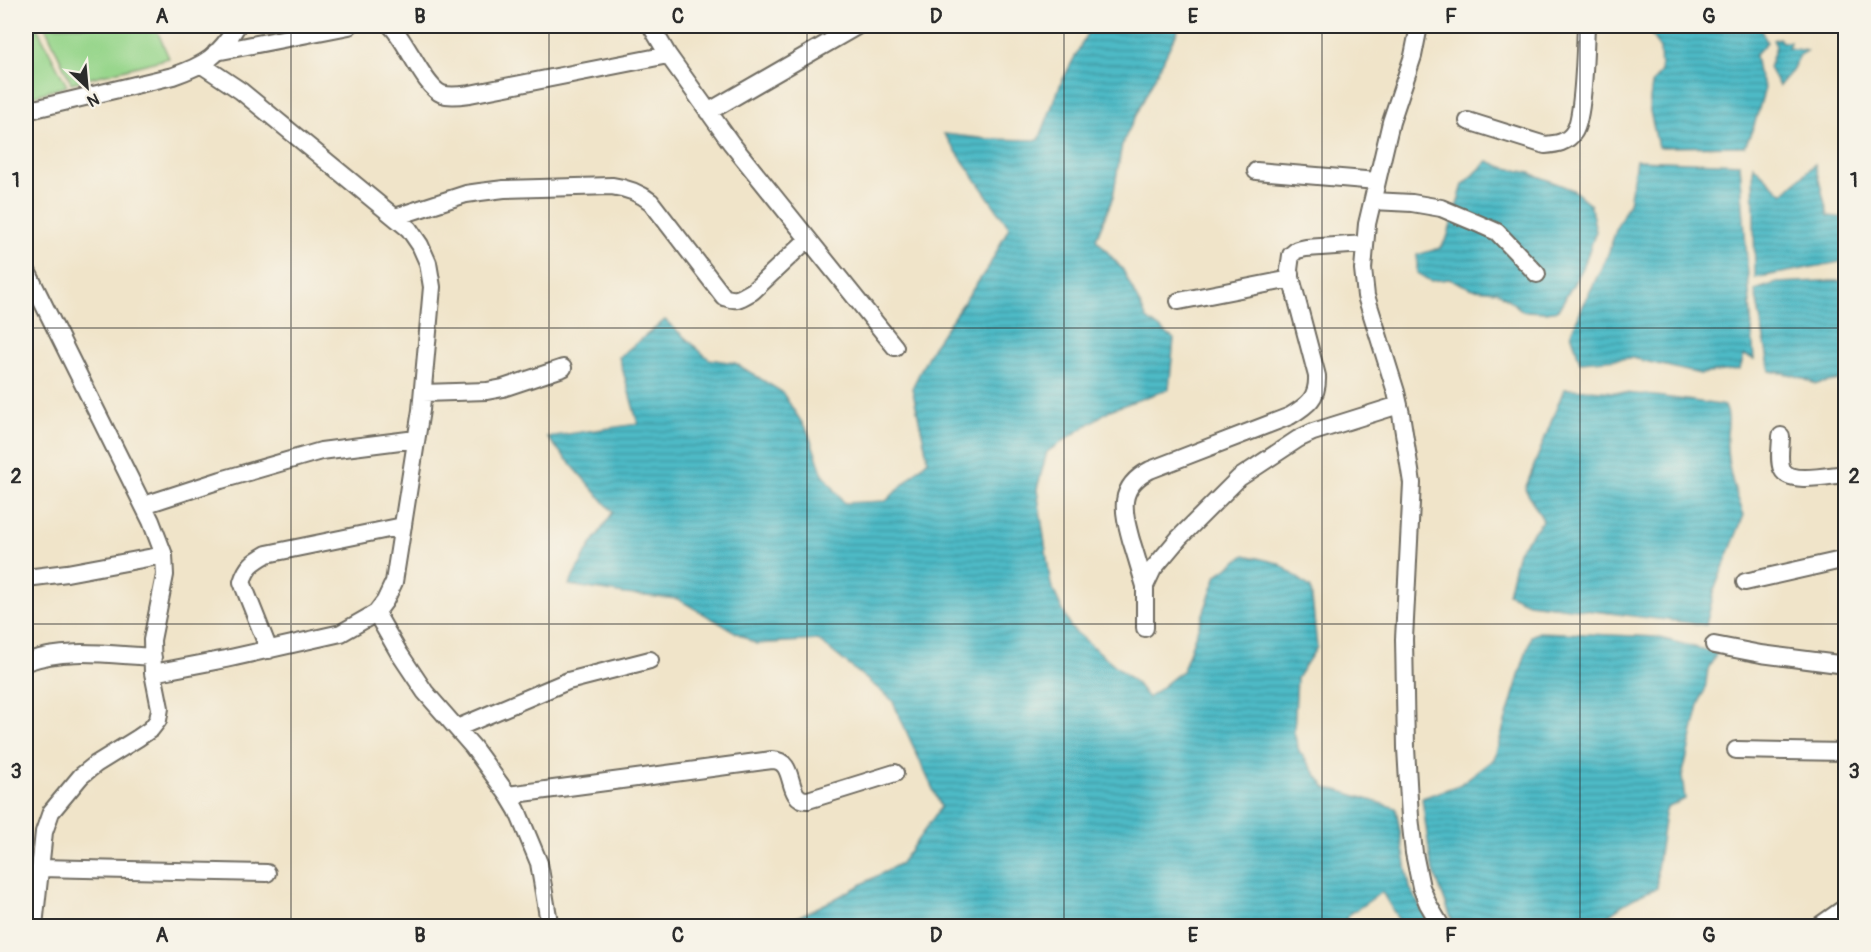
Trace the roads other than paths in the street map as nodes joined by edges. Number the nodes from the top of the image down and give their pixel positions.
1 (237, 26) edge
2 (349, 26) edge
3 (391, 26) edge
4 (651, 26) edge
5 (857, 26) edge
6 (1419, 26) edge
7 (1586, 26) edge
8 (216, 52) junction
9 (668, 55) junction
10 (202, 64) junction
11 (26, 111) edge
12 (708, 112) junction
13 (1468, 121) dead end
14 (1256, 171) dead end
15 (1377, 181) junction
16 (1372, 201) junction
17 (395, 217) junction
18 (808, 239) junction
19 (1365, 244) junction
20 (26, 269) edge
21 (1537, 274) dead end
22 (1291, 279) junction
23 (1179, 301) dead end
24 (895, 347) dead end
25 (563, 368) dead end
26 (423, 393) junction
27 (1399, 405) junction
28 (1781, 436) dead end
29 (417, 439) junction
30 (1845, 474) edge
31 (144, 505) junction
32 (403, 526) junction
33 (164, 555) junction
34 (1845, 559) edge
35 (26, 578) edge
36 (1745, 582) dead end
37 (1145, 585) junction
38 (376, 613) junction
39 (1145, 628) dead end
40 (1714, 645) dead end
41 (269, 650) junction
42 (650, 660) dead end
43 (26, 662) edge
44 (1845, 664) edge
45 (153, 665) junction
46 (457, 728) junction
47 (1736, 750) dead end
48 (1845, 752) edge
49 (895, 773) dead end
50 (508, 795) junction
51 (35, 861) edge
52 (267, 873) dead end
53 (1845, 907) edge
54 (549, 922) dead end
55 (34, 927) edge
56 (1441, 927) edge
57 (1819, 927) edge

1 - 8 street
2 - 8 street
3 - 9 street
4 - 9 street
5 - 12 street
6 - 15 street
7 - 13 street
8 - 10 street
9 - 12 street
10 - 11 street
10 - 17 street
12 - 18 street
14 - 15 street
15 - 16 street
16 - 19 street
16 - 21 street
17 - 18 street
17 - 26 street
18 - 24 street
19 - 22 street
19 - 27 street
20 - 31 street
22 - 23 street
22 - 37 street
25 - 26 street
26 - 29 street
27 - 37 street
27 - 56 street
28 - 30 street
29 - 31 street
29 - 32 street
31 - 33 street
32 - 38 street
32 - 41 street
33 - 35 street
33 - 45 street
34 - 36 street
37 - 39 street
38 - 41 street
38 - 46 street
40 - 44 street
41 - 45 street
42 - 46 street
43 - 45 street
45 - 51 street
46 - 50 street
47 - 48 street
49 - 50 street
50 - 54 street
51 - 52 street
51 - 55 street
53 - 57 street

